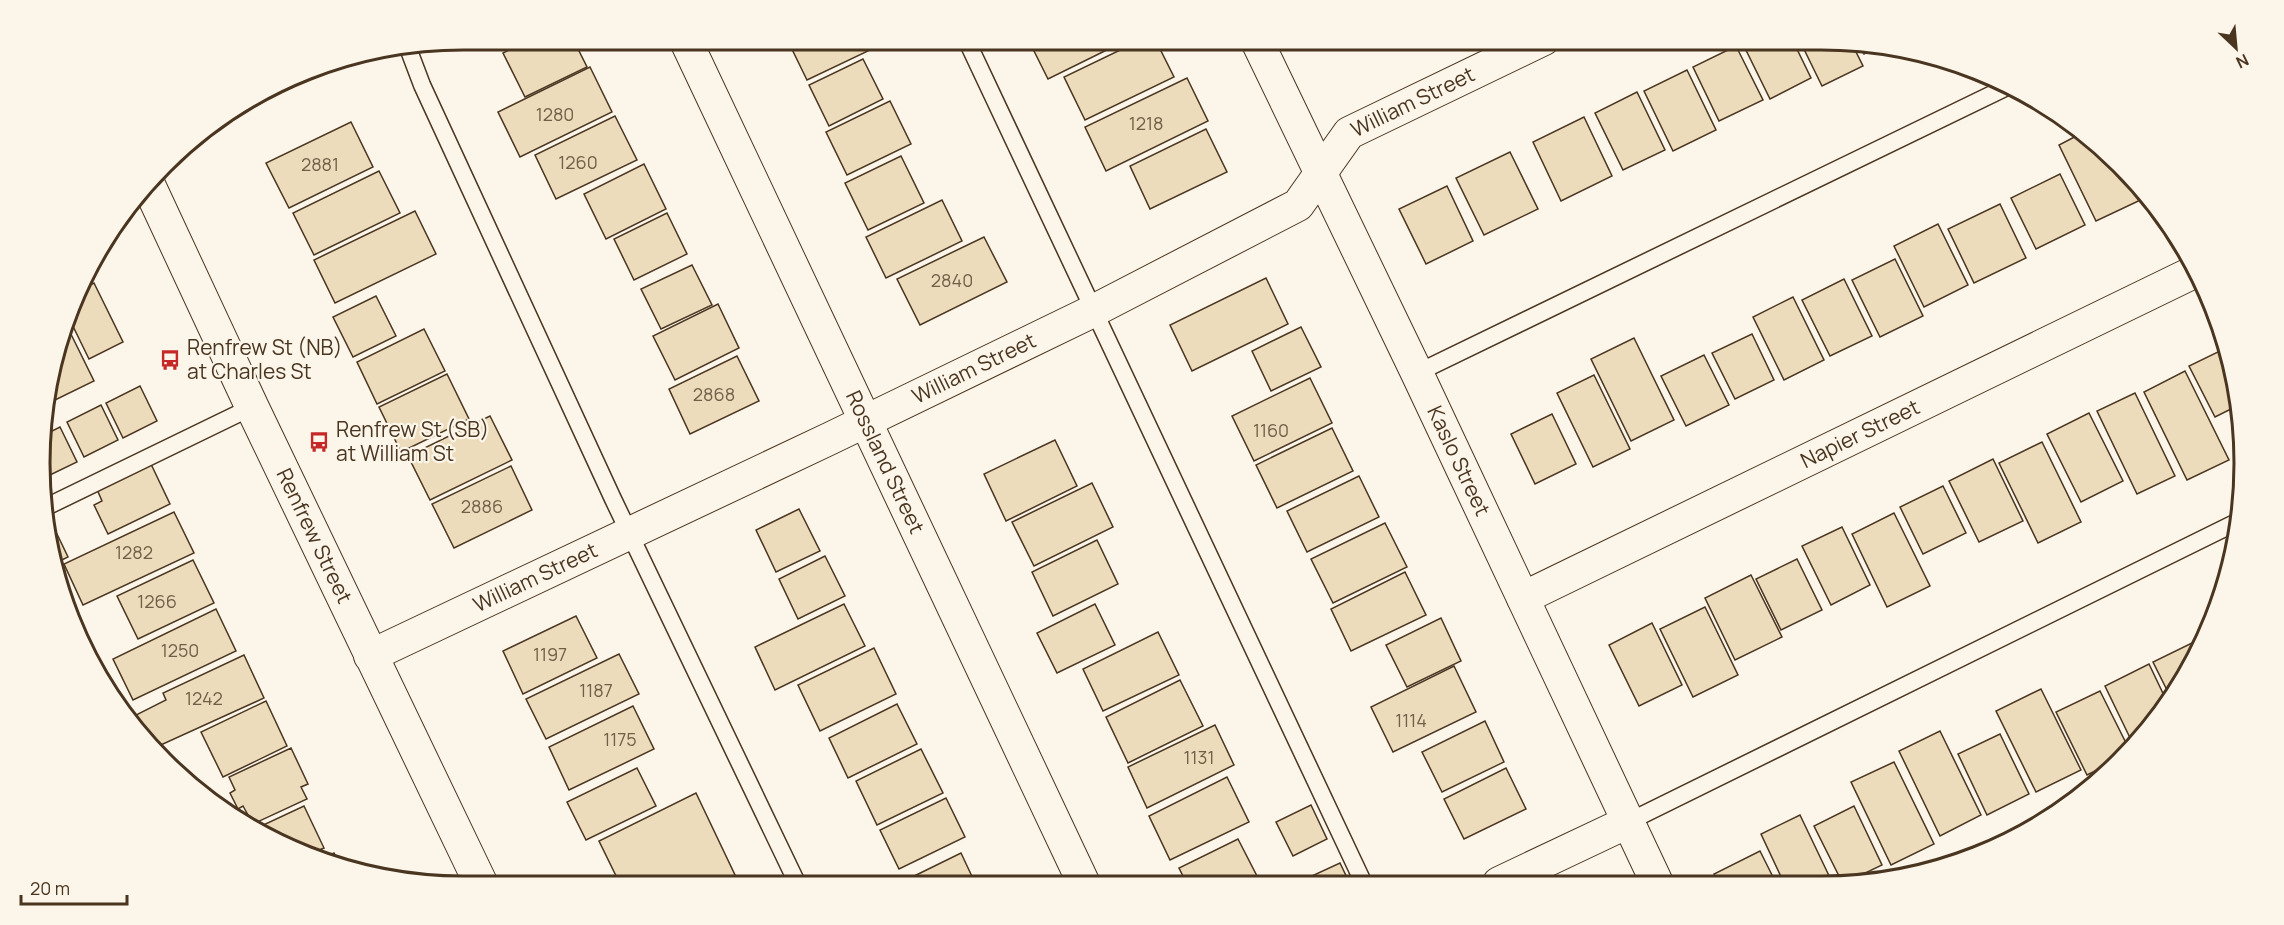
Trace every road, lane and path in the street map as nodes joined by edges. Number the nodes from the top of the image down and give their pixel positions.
1 (690, 50) edge
2 (971, 50) edge
3 (1262, 50) edge
4 (1521, 50) edge
5 (410, 53) edge
6 (2001, 91) edge
7 (1320, 174) junction
8 (151, 191) edge
9 (2189, 274) edge
10 (1095, 310) junction
11 (1417, 373) junction
12 (252, 407) junction
13 (866, 422) junction
14 (52, 504) edge
15 (2230, 526) edge
16 (629, 533) junction
17 (1523, 598) junction
18 (370, 656) junction
19 (1628, 822) junction
20 (477, 876) edge
21 (794, 876) edge
22 (1080, 876) edge
23 (1360, 876) edge
24 (1514, 876) edge
25 (1654, 876) edge

1 - 13 street, Rossland Street
2 - 10 lane
3 - 7 street, Kaslo Street
4 - 7 street, William Street
5 - 16 lane
6 - 11 lane
7 - 10 street, William Street
7 - 11 street, Kaslo Street
8 - 12 street, Renfrew Street
9 - 17 street, Napier Street
10 - 13 street, William Street
10 - 23 lane
11 - 17 street, Kaslo Street
12 - 14 lane
12 - 18 street, Renfrew Street
13 - 16 street, William Street
13 - 22 street, Rossland Street
15 - 19 lane
16 - 18 street, William Street
16 - 21 lane
17 - 19 street, Kaslo Street
18 - 20 street, Renfrew Street
19 - 24 street
19 - 25 street, Kaslo Street

